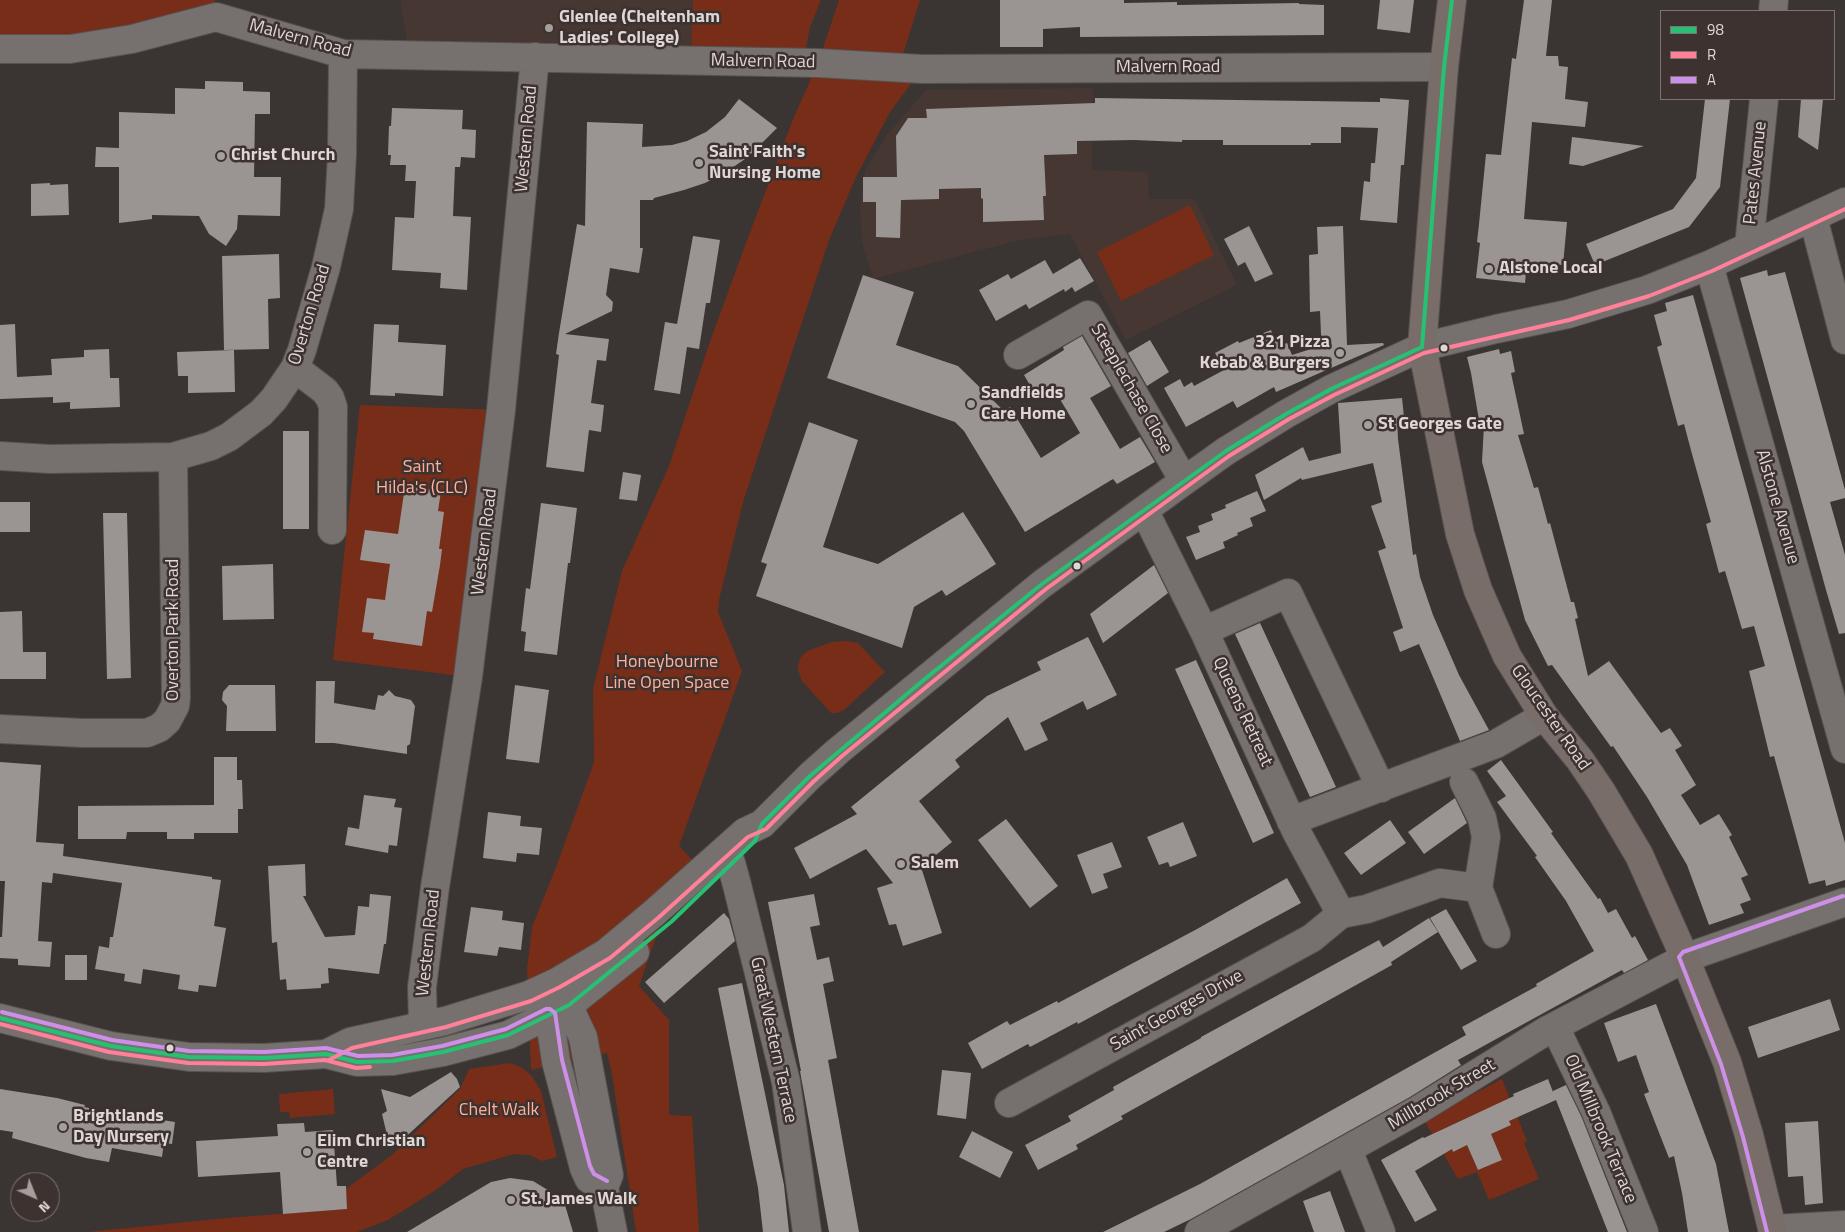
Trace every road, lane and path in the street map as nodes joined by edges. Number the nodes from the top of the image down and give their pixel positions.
1 (1452, 0) edge
2 (216, 9) edge
3 (0, 49) edge
4 (343, 54) junction
5 (535, 57) junction
6 (1444, 67) junction
7 (1764, 100) edge
8 (1845, 202) edge
9 (1813, 218) junction
10 (1749, 246) junction
11 (1709, 265) junction
12 (1845, 340) edge
13 (1422, 347) junction
14 (1018, 355) dead end
15 (295, 368) junction
16 (0, 456) edge
17 (173, 457) junction
18 (1184, 481) junction
19 (1144, 510) junction
20 (332, 530) dead end
21 (1204, 631) junction
22 (1544, 716) junction
23 (0, 729) edge
24 (1845, 749) edge
25 (1464, 782) dead end
26 (1381, 788) junction
27 (1291, 821) junction
28 (728, 857) junction
29 (1478, 888) junction
30 (1845, 902) edge
31 (1341, 914) junction
32 (1496, 934) dead end
33 (1685, 958) junction
34 (554, 998) junction
35 (0, 1018) edge
36 (434, 1023) junction
37 (1555, 1027) junction
38 (326, 1054) junction
39 (1009, 1103) dead end
40 (1348, 1150) junction
41 (1845, 1225) edge
42 (1773, 1231) edge
43 (613, 1232) edge
44 (807, 1232) edge
45 (1199, 1232) edge
46 (1382, 1232) edge
47 (1644, 1232) edge

1 - 6 main road, Gloucester Road
2 - 3 street, Malvern Road
2 - 4 street, Malvern Road
4 - 5 street, Malvern Road
4 - 15 street, Overton Road
5 - 6 street, Malvern Road
5 - 36 street, Western Road
6 - 13 main road, Gloucester Road
7 - 10 street, Pates Avenue
8 - 9 street
9 - 10 street
9 - 12 street
10 - 11 street
11 - 13 street
11 - 24 street, Alstone Avenue
13 - 18 street
13 - 22 main road, Gloucester Road
14 - 18 street, Steeplechase Close
15 - 17 street, Overton Road
15 - 20 street
16 - 17 street, Overton Road
17 - 23 street, Overton Park Road
18 - 19 street
19 - 21 street, Queens Retreat
19 - 28 street
21 - 26 street
21 - 27 street, Queens Retreat
22 - 26 street
22 - 33 main road, Gloucester Road
25 - 29 street
26 - 27 street
27 - 31 street, Queens Retreat
28 - 34 street
28 - 44 street, Great Western Terrace
29 - 31 street
29 - 32 street
30 - 33 street, Millbrook Street
31 - 39 street, Saint Georges Drive
33 - 37 street, Millbrook Street
33 - 42 main road, Gloucester Road
34 - 36 street
34 - 38 street
34 - 43 street
35 - 38 street
36 - 38 street
37 - 40 street, Millbrook Street
37 - 47 street, Old Millbrook Terrace
40 - 45 street, Millbrook Street
40 - 46 street
41 - 42 street

